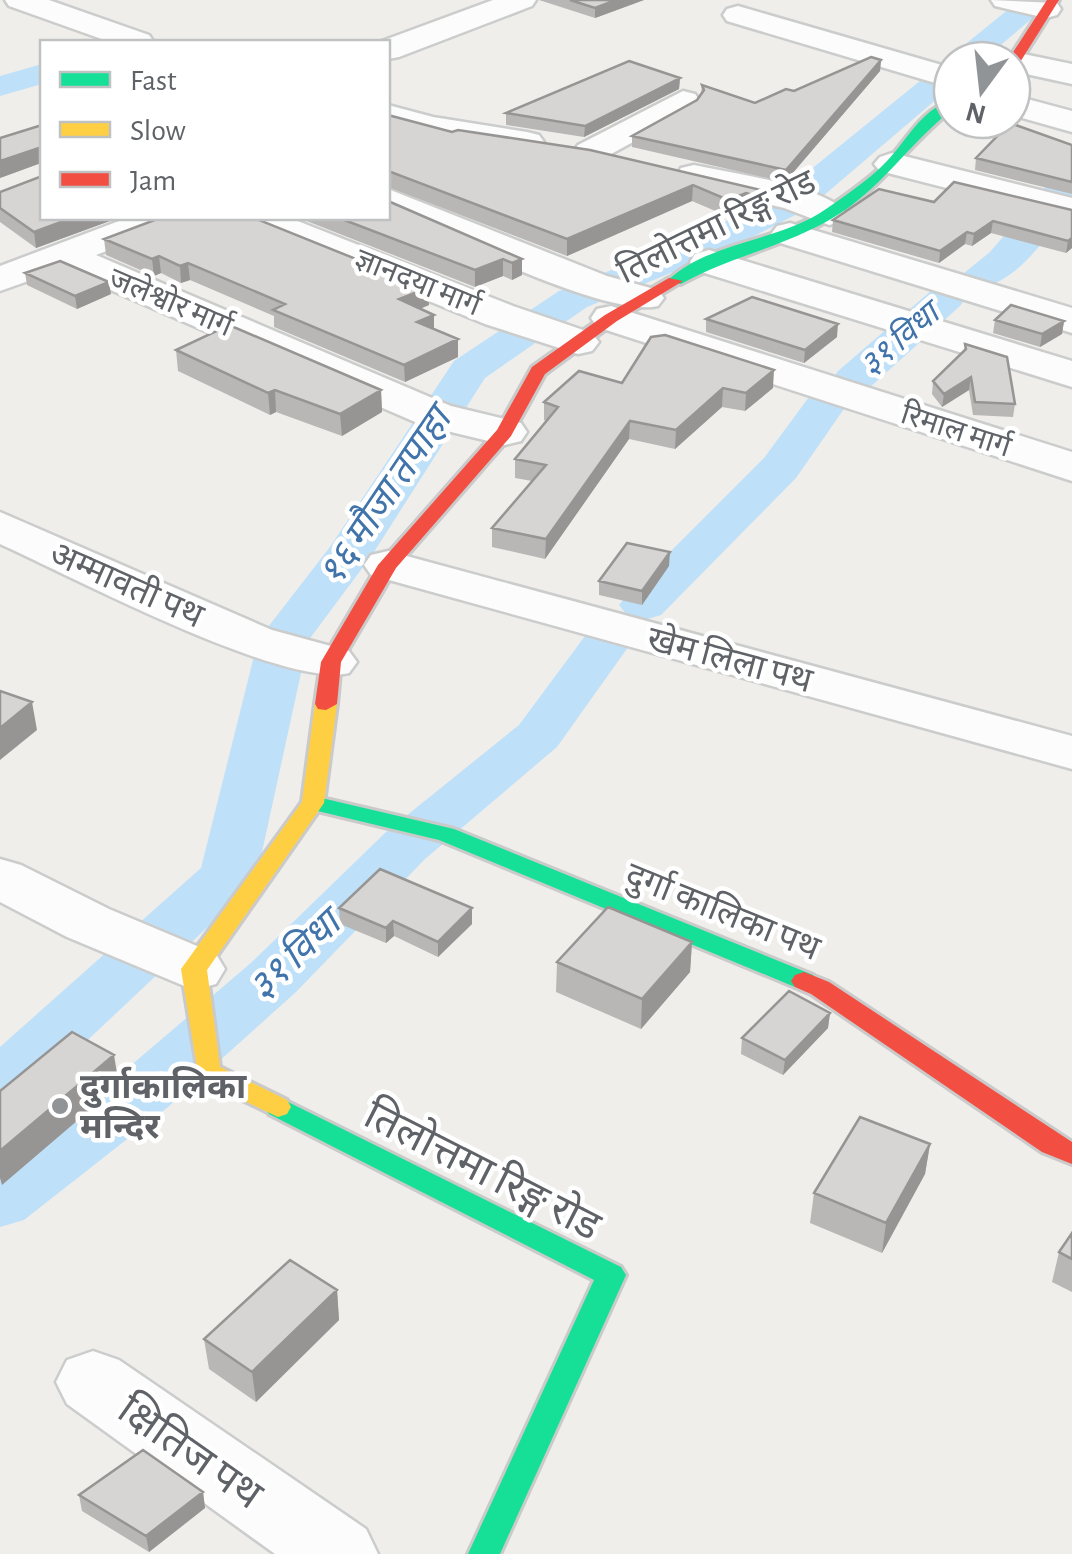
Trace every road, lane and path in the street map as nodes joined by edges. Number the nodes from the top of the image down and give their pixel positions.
1 (20, 0) edge
2 (522, 0) edge
3 (772, 0) edge
4 (1006, 0) edge
5 (1049, 5) edge
6 (136, 6) dead end
7 (86, 23) junction
8 (133, 40) edge
9 (1027, 40) edge
10 (390, 49) edge
11 (1032, 67) edge
12 (932, 71) edge
13 (1072, 74) edge
14 (683, 101) dead end
15 (1032, 111) edge
16 (390, 116) edge
17 (932, 118) edge
18 (1072, 122) edge
19 (590, 152) junction
20 (892, 164) junction
21 (390, 201) edge
22 (1058, 205) edge
23 (829, 214) junction
24 (154, 220) edge
25 (264, 220) edge
26 (790, 234) junction
27 (63, 255) junction
28 (708, 262) junction
29 (0, 279) edge
30 (607, 310) junction
31 (1072, 321) edge
32 (1072, 374) edge
33 (504, 432) junction
34 (1072, 467) edge
35 (0, 526) edge
36 (388, 565) junction
37 (332, 662) junction
38 (1072, 753) edge
39 (315, 804) junction
40 (0, 878) edge
41 (194, 970) junction
42 (1072, 1154) edge
43 (93, 1382) dead end
44 (338, 1554) edge
45 (484, 1554) edge

1 - 7 street
2 - 10 street
3 - 12 street
4 - 5 street
5 - 9 street
6 - 7 street
7 - 8 street
11 - 13 street
14 - 19 street
15 - 18 street
16 - 19 street
17 - 20 street, तिलोत्तमा रिङ्ग रोड
19 - 23 street
20 - 22 street
20 - 23 street, तिलोत्तमा रिङ्ग रोड
21 - 30 street
23 - 26 street, तिलोत्तमा रिङ्ग रोड
24 - 27 street
25 - 30 street, ज्ञानदया मार्ग
26 - 28 street, तिलोत्तमा रिङ्ग रोड
26 - 31 street
27 - 29 street
27 - 33 street, जलेश्वोर मार्ग
28 - 30 street, तिलोत्तमा रिङ्ग रोड
28 - 32 street
30 - 33 street, तिलोत्तमा रिङ्ग रोड
30 - 34 street, रिमाल मार्ग
33 - 36 street, तिलोत्तमा रिङ्ग रोड
35 - 37 street, अम्मावती पथ
36 - 37 street, तिलोत्तमा रिङ्ग रोड
36 - 38 street, खेम लिला पथ
37 - 39 street, तिलोत्तमा रिङ्ग रोड
39 - 41 street, तिलोत्तमा रिङ्ग रोड
39 - 42 street, दुर्गा कालिका पथ
40 - 41 street
41 - 45 street, तिलोत्तमा रिङ्ग रोड
43 - 44 street, क्षितिज पथ

